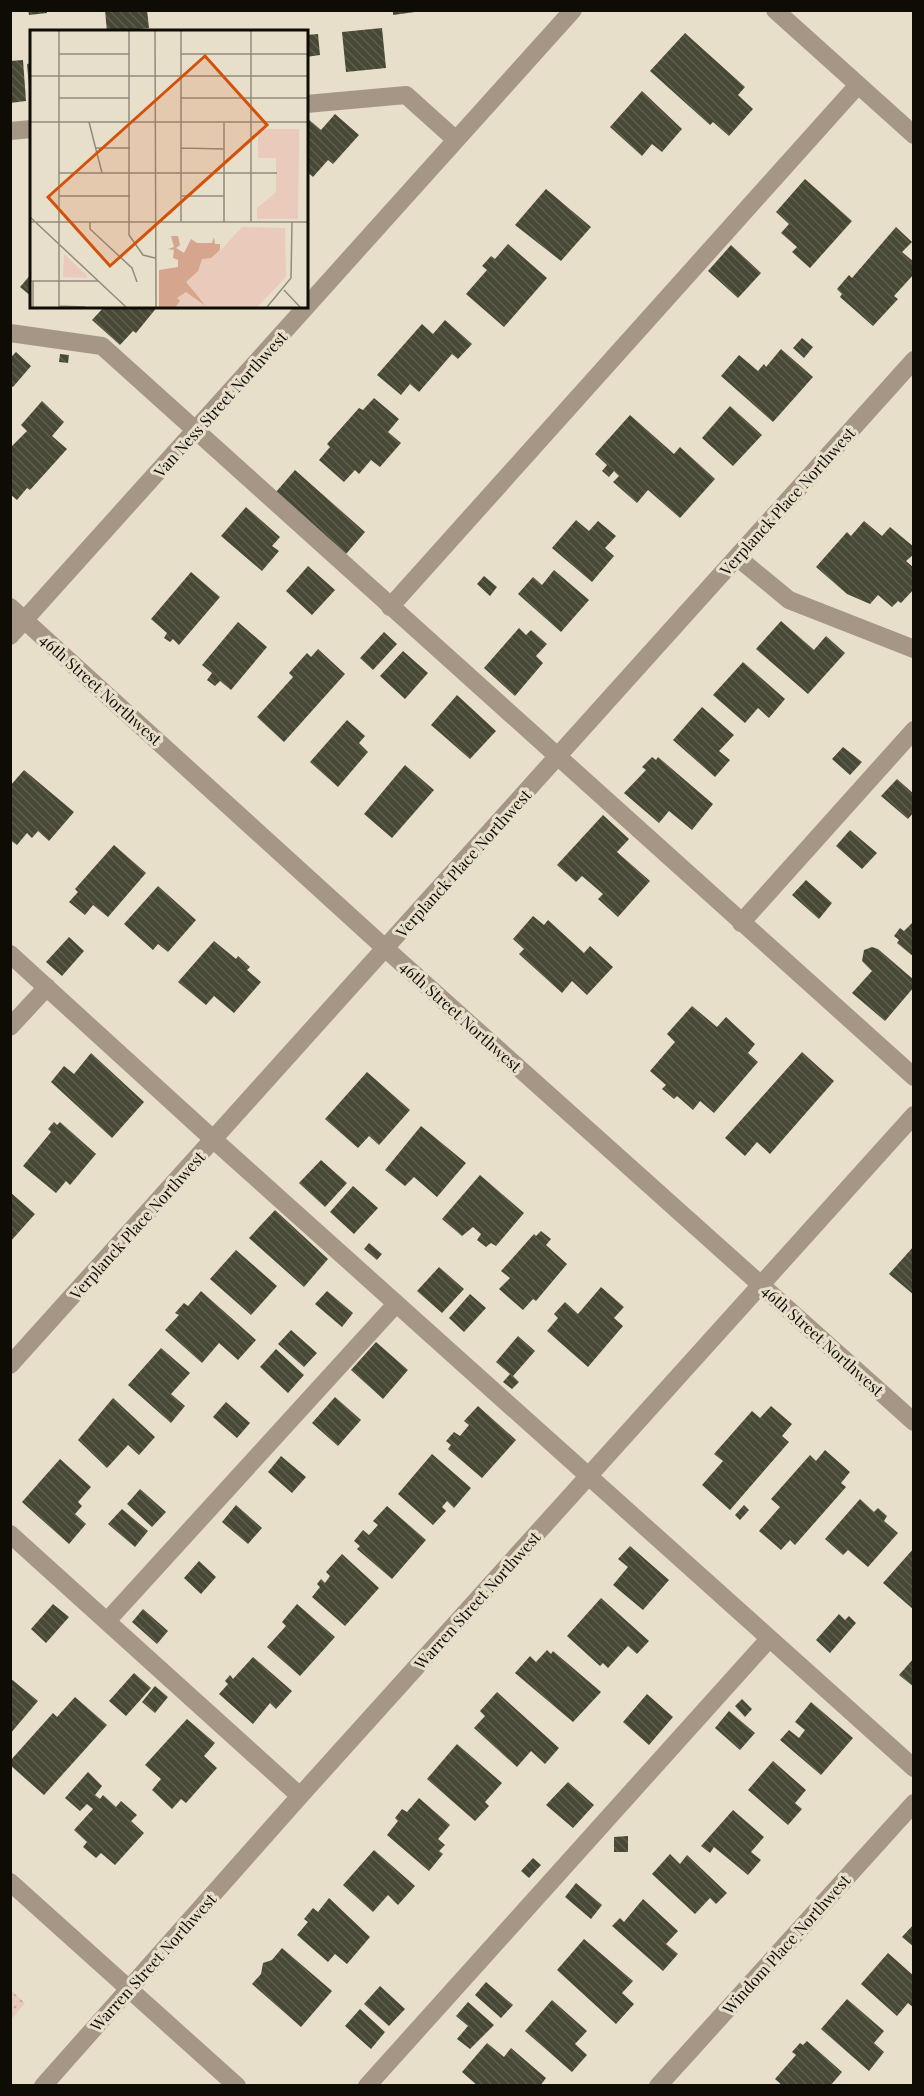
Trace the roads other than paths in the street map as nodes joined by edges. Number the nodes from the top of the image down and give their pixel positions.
1 (573, 10) edge
2 (775, 10) edge
3 (858, 84) junction
4 (308, 104) edge
5 (30, 129) edge
6 (10, 131) edge
7 (914, 135) edge
8 (456, 140) junction
9 (308, 305) edge
10 (305, 308) edge
11 (10, 333) edge
12 (914, 360) edge
13 (196, 430) junction
14 (737, 557) junction
15 (10, 607) edge
16 (390, 607) junction
17 (25, 620) junction
18 (10, 636) edge
19 (914, 649) edge
20 (914, 730) edge
21 (557, 758) junction
22 (741, 922) junction
23 (386, 949) junction
24 (10, 954) edge
25 (47, 987) junction
26 (10, 1027) edge
27 (914, 1077) edge
28 (914, 1115) edge
29 (214, 1140) junction
30 (761, 1285) junction
31 (396, 1304) junction
32 (10, 1365) edge
33 (914, 1422) edge
34 (588, 1477) junction
35 (10, 1534) edge
36 (106, 1621) junction
37 (769, 1639) junction
38 (914, 1768) edge
39 (300, 1796) junction
40 (914, 1803) edge
41 (10, 1882) edge
42 (130, 1989) junction
43 (43, 2085) edge
44 (237, 2085) edge
45 (367, 2085) edge
46 (658, 2085) edge

1 - 8 street, Van Ness Street Northwest
2 - 3 street
3 - 7 street
3 - 16 street
4 - 8 street
5 - 6 street
8 - 9 street, Van Ness Street Northwest
10 - 13 street, Van Ness Street Northwest
11 - 13 street
12 - 14 street, Verplanck Place Northwest
13 - 16 street
13 - 17 street, Van Ness Street Northwest
14 - 19 street
14 - 21 street, Verplanck Place Northwest
15 - 17 street, 46th Street Northwest
16 - 21 street
17 - 18 street, Van Ness Street Northwest
17 - 23 street, 46th Street Northwest
20 - 22 street
21 - 22 street
21 - 23 street, Verplanck Place Northwest
22 - 27 street
23 - 29 street, Verplanck Place Northwest
23 - 30 street, 46th Street Northwest
24 - 25 street
25 - 26 street
25 - 29 street
28 - 30 street, Warren Street Northwest
29 - 31 street
29 - 32 street, Verplanck Place Northwest
30 - 33 street, 46th Street Northwest
30 - 34 street, Warren Street Northwest
31 - 34 street
31 - 36 street
34 - 37 street
34 - 39 street, Warren Street Northwest
35 - 36 street
36 - 39 street
37 - 38 street
37 - 45 street
39 - 42 street, Warren Street Northwest
40 - 46 street, Windom Place Northwest
41 - 42 street
42 - 43 street, Warren Street Northwest
42 - 44 street

